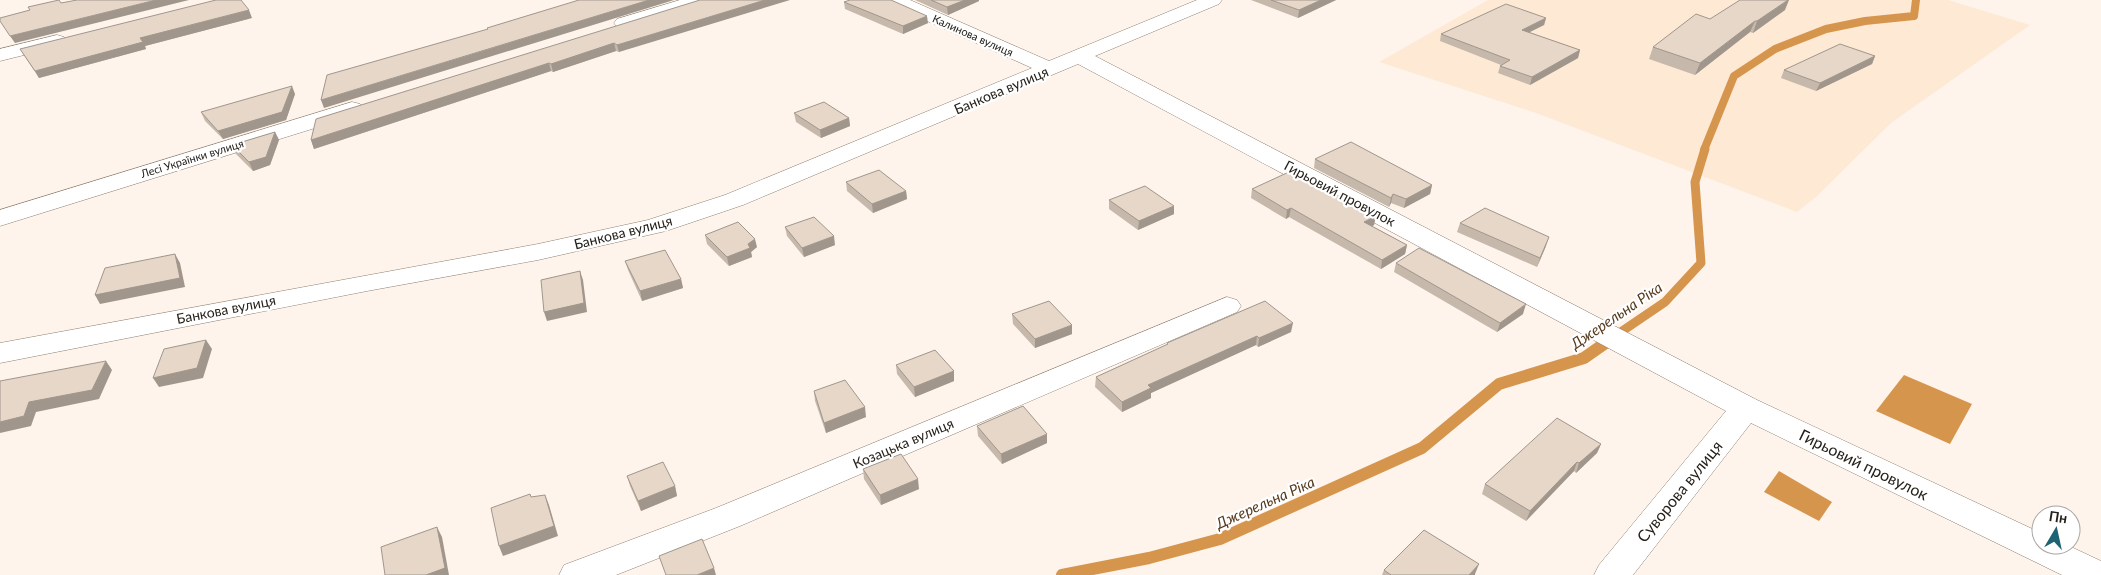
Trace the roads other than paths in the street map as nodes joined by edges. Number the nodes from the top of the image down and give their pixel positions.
1 (699, 0) edge
2 (895, 0) edge
3 (1213, 0) edge
4 (605, 30) edge
5 (76, 36) edge
6 (0, 55) edge
7 (1081, 57) junction
8 (1050, 69) junction
9 (368, 103) edge
10 (0, 218) edge
11 (1227, 306) dead end
12 (0, 353) edge
13 (1746, 408) junction
14 (577, 575) edge
15 (1612, 575) edge
16 (2096, 575) edge

1 - 4 street
2 - 8 street, Калинова вулиця
3 - 7 street, Банкова вулиця
5 - 6 street
7 - 8 street, Банкова вулиця
7 - 13 street, Гирьовий провулок
8 - 12 street, Банкова вулиця
9 - 10 street, Лесі Українки вулиця
11 - 14 street, Козацька вулиця
13 - 15 street, Суворова вулиця
13 - 16 street, Гирьовий провулок

